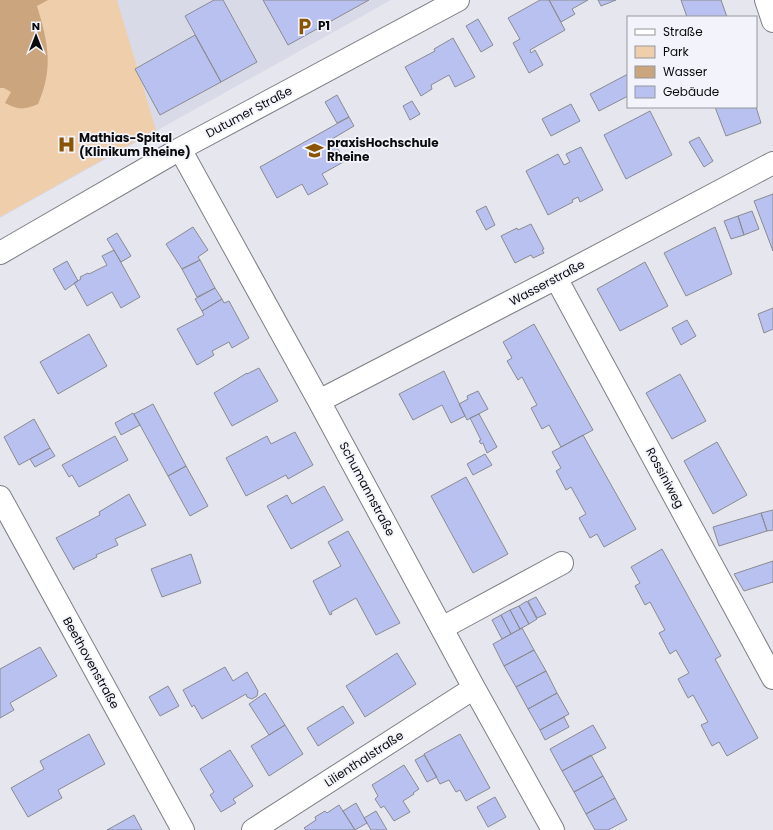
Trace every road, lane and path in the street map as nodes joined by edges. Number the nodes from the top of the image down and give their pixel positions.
1 (458, 0) edge
2 (766, 0) edge
3 (773, 21) edge
4 (180, 149) junction
5 (773, 163) edge
6 (0, 253) edge
7 (556, 278) junction
8 (319, 401) junction
9 (0, 497) edge
10 (562, 563) dead end
11 (442, 628) junction
12 (773, 678) edge
13 (474, 688) junction
14 (183, 830) edge
15 (253, 830) edge
16 (553, 830) edge

1 - 4 street, Dutumer Straße
2 - 3 street
4 - 6 street, Dutumer Straße
4 - 8 street, Schumannstraße
5 - 7 street, Wasserstraße
7 - 8 street, Wasserstraße
7 - 12 street, Rossiniweg
8 - 11 street, Schumannstraße
9 - 14 street, Beethovenstraße
10 - 11 street
11 - 13 street, Schumannstraße
13 - 15 street, Lilienthalstraße
13 - 16 street, Schumannstraße

